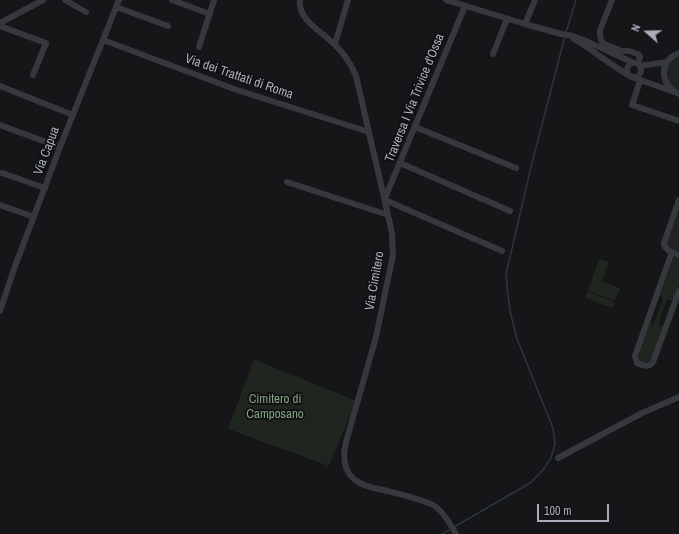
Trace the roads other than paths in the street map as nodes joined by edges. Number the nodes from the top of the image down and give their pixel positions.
1 (43, 0) edge
2 (65, 0) edge
3 (119, 0) edge
4 (172, 0) edge
5 (214, 0) edge
6 (300, 0) edge
7 (348, 0) edge
8 (446, 0) edge
9 (535, 0) edge
10 (612, 0) edge
11 (465, 6) junction
12 (116, 7) junction
13 (86, 12) dead end
14 (210, 14) junction
15 (507, 19) junction
16 (1, 24) edge
17 (525, 24) junction
18 (168, 26) dead end
19 (573, 37) junction
20 (103, 40) junction
21 (335, 44) junction
22 (199, 47) dead end
23 (679, 53) edge
24 (493, 54) dead end
25 (667, 62) junction
26 (637, 64) junction
27 (33, 75) dead end
28 (631, 77) junction
29 (640, 81) junction
30 (0, 86) edge
31 (678, 94) edge
32 (73, 115) junction
33 (679, 121) edge
34 (0, 125) edge
35 (415, 126) junction
36 (369, 132) junction
37 (60, 147) junction
38 (400, 163) junction
39 (516, 168) dead end
40 (2, 173) dead end
41 (287, 182) dead end
42 (45, 188) junction
43 (385, 199) junction
44 (679, 200) edge
45 (0, 205) edge
46 (510, 211) dead end
47 (388, 215) junction
48 (34, 217) junction
49 (502, 251) dead end
50 (672, 252) junction
51 (679, 255) edge
52 (679, 291) edge
53 (0, 311) edge
54 (679, 398) edge
55 (558, 458) dead end
56 (456, 534) edge

1 - 16 street
2 - 13 street
3 - 12 street, Via Capua
4 - 14 street
5 - 14 street
6 - 21 street, Via Cimitero
7 - 21 street
8 - 11 street
9 - 17 street
10 - 26 street
11 - 15 street
11 - 35 street, Traversa I Via Trivice d'Ossa
12 - 18 street
12 - 20 street, Via Capua
14 - 22 street
15 - 17 street
15 - 24 street
16 - 27 street
17 - 19 street
19 - 26 street
19 - 28 street
20 - 32 street, Via Capua
20 - 36 street, Via dei Trattati di Roma
21 - 36 street, Via Cimitero
23 - 25 street
25 - 26 street
25 - 31 street
26 - 28 street
26 - 28 street
28 - 29 street
29 - 31 street
29 - 33 street
30 - 32 street
32 - 37 street, Via Capua
34 - 37 street
35 - 38 street, Traversa I Via Trivice d'Ossa
35 - 39 street
36 - 43 street, Via Cimitero
37 - 42 street, Via Capua
38 - 43 street, Traversa I Via Trivice d'Ossa
38 - 46 street
40 - 42 street
41 - 47 street
42 - 48 street, Via Capua
43 - 47 street, Via Cimitero
43 - 49 street
44 - 50 street
45 - 48 street
47 - 56 street, Via Cimitero
48 - 53 street, Via Capua
50 - 51 street
50 - 52 street
54 - 55 street

